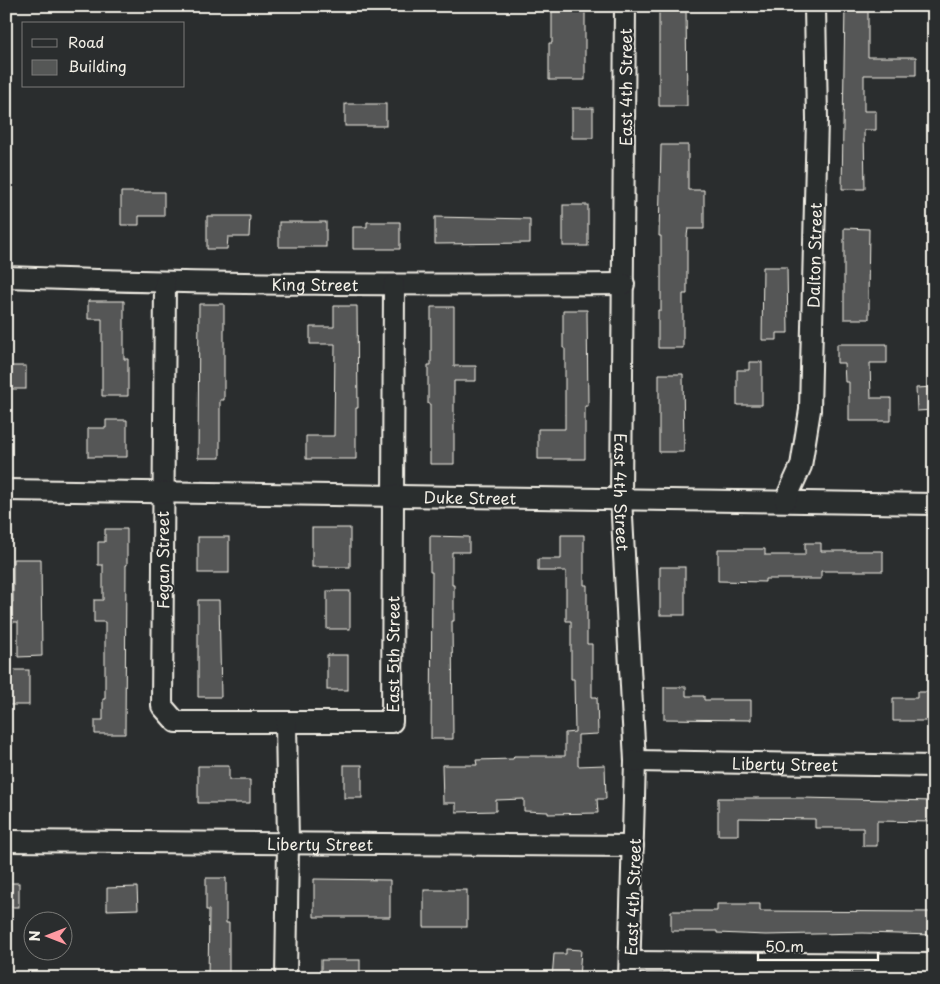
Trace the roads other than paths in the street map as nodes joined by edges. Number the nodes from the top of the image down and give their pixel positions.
1 (625, 6) edge
2 (815, 6) edge
3 (6, 277) edge
4 (165, 283) junction
5 (624, 284) junction
6 (394, 286) junction
7 (6, 490) edge
8 (163, 492) junction
9 (392, 495) junction
10 (621, 498) junction
11 (785, 501) junction
12 (934, 504) edge
13 (286, 722) junction
14 (635, 761) junction
15 (934, 766) edge
16 (6, 841) edge
17 (288, 843) junction
18 (633, 846) junction
19 (934, 964) edge
20 (630, 970) edge
21 (286, 978) edge

1 - 5 street, East 4th Street
2 - 11 street, Dalton Street
3 - 4 street, King Street
4 - 6 street, King Street
4 - 8 street, Fegan Street
5 - 6 street, King Street
5 - 10 street, East 4th Street
6 - 9 street, East 5th Street
7 - 8 street, Duke Street
8 - 9 street, Duke Street
8 - 13 street, Fegan Street
9 - 10 street, Duke Street
9 - 13 street, East 5th Street
10 - 11 street, Duke Street
10 - 14 street, East 4th Street
11 - 12 street, Duke Street
13 - 17 street
14 - 15 street, Liberty Street
14 - 18 street, East 4th Street
16 - 17 street, Liberty Street
17 - 18 street, Liberty Street
17 - 21 street
18 - 20 street, East 4th Street
19 - 20 street

